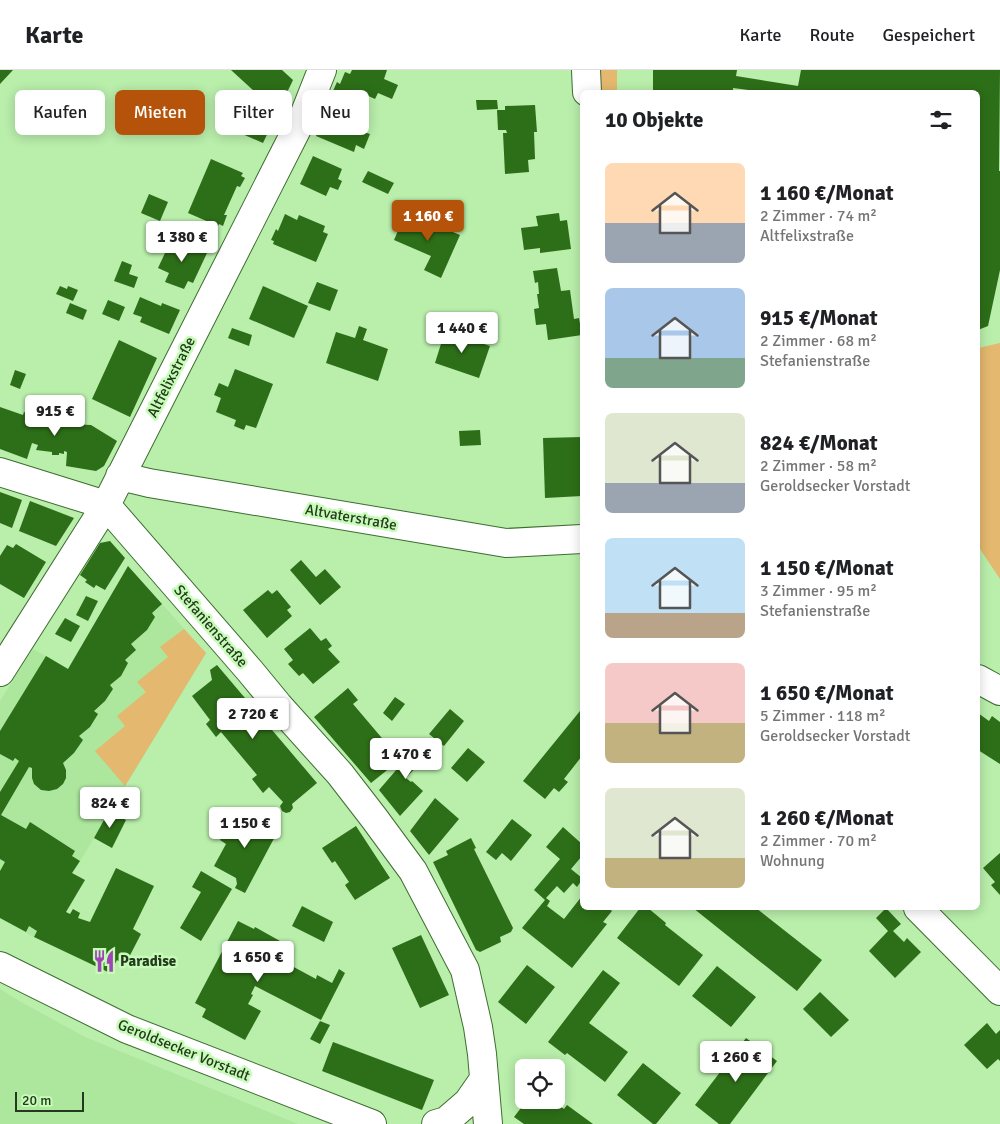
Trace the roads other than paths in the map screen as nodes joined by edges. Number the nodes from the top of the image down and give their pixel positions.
1 (322, 70) edge
2 (586, 70) edge
3 (587, 90) edge
4 (0, 472) edge
5 (120, 476) junction
6 (106, 505) junction
7 (580, 538) edge
8 (0, 672) edge
9 (980, 680) edge
10 (1000, 691) edge
11 (920, 910) edge
12 (0, 966) edge
13 (1000, 991) edge
14 (484, 1079) junction
15 (372, 1124) edge
16 (436, 1124) edge
17 (488, 1124) edge

1 - 5 street, Altfelixstraße
2 - 3 street
4 - 6 street
5 - 6 street, Altfelixstraße
5 - 7 street, Altvaterstraße
6 - 8 street, Altfelixstraße
6 - 14 street, Stefanienstraße
9 - 10 street
11 - 13 street
12 - 15 street, Geroldsecker Vorstadt
14 - 16 street
14 - 17 street, Stefanienstraße

